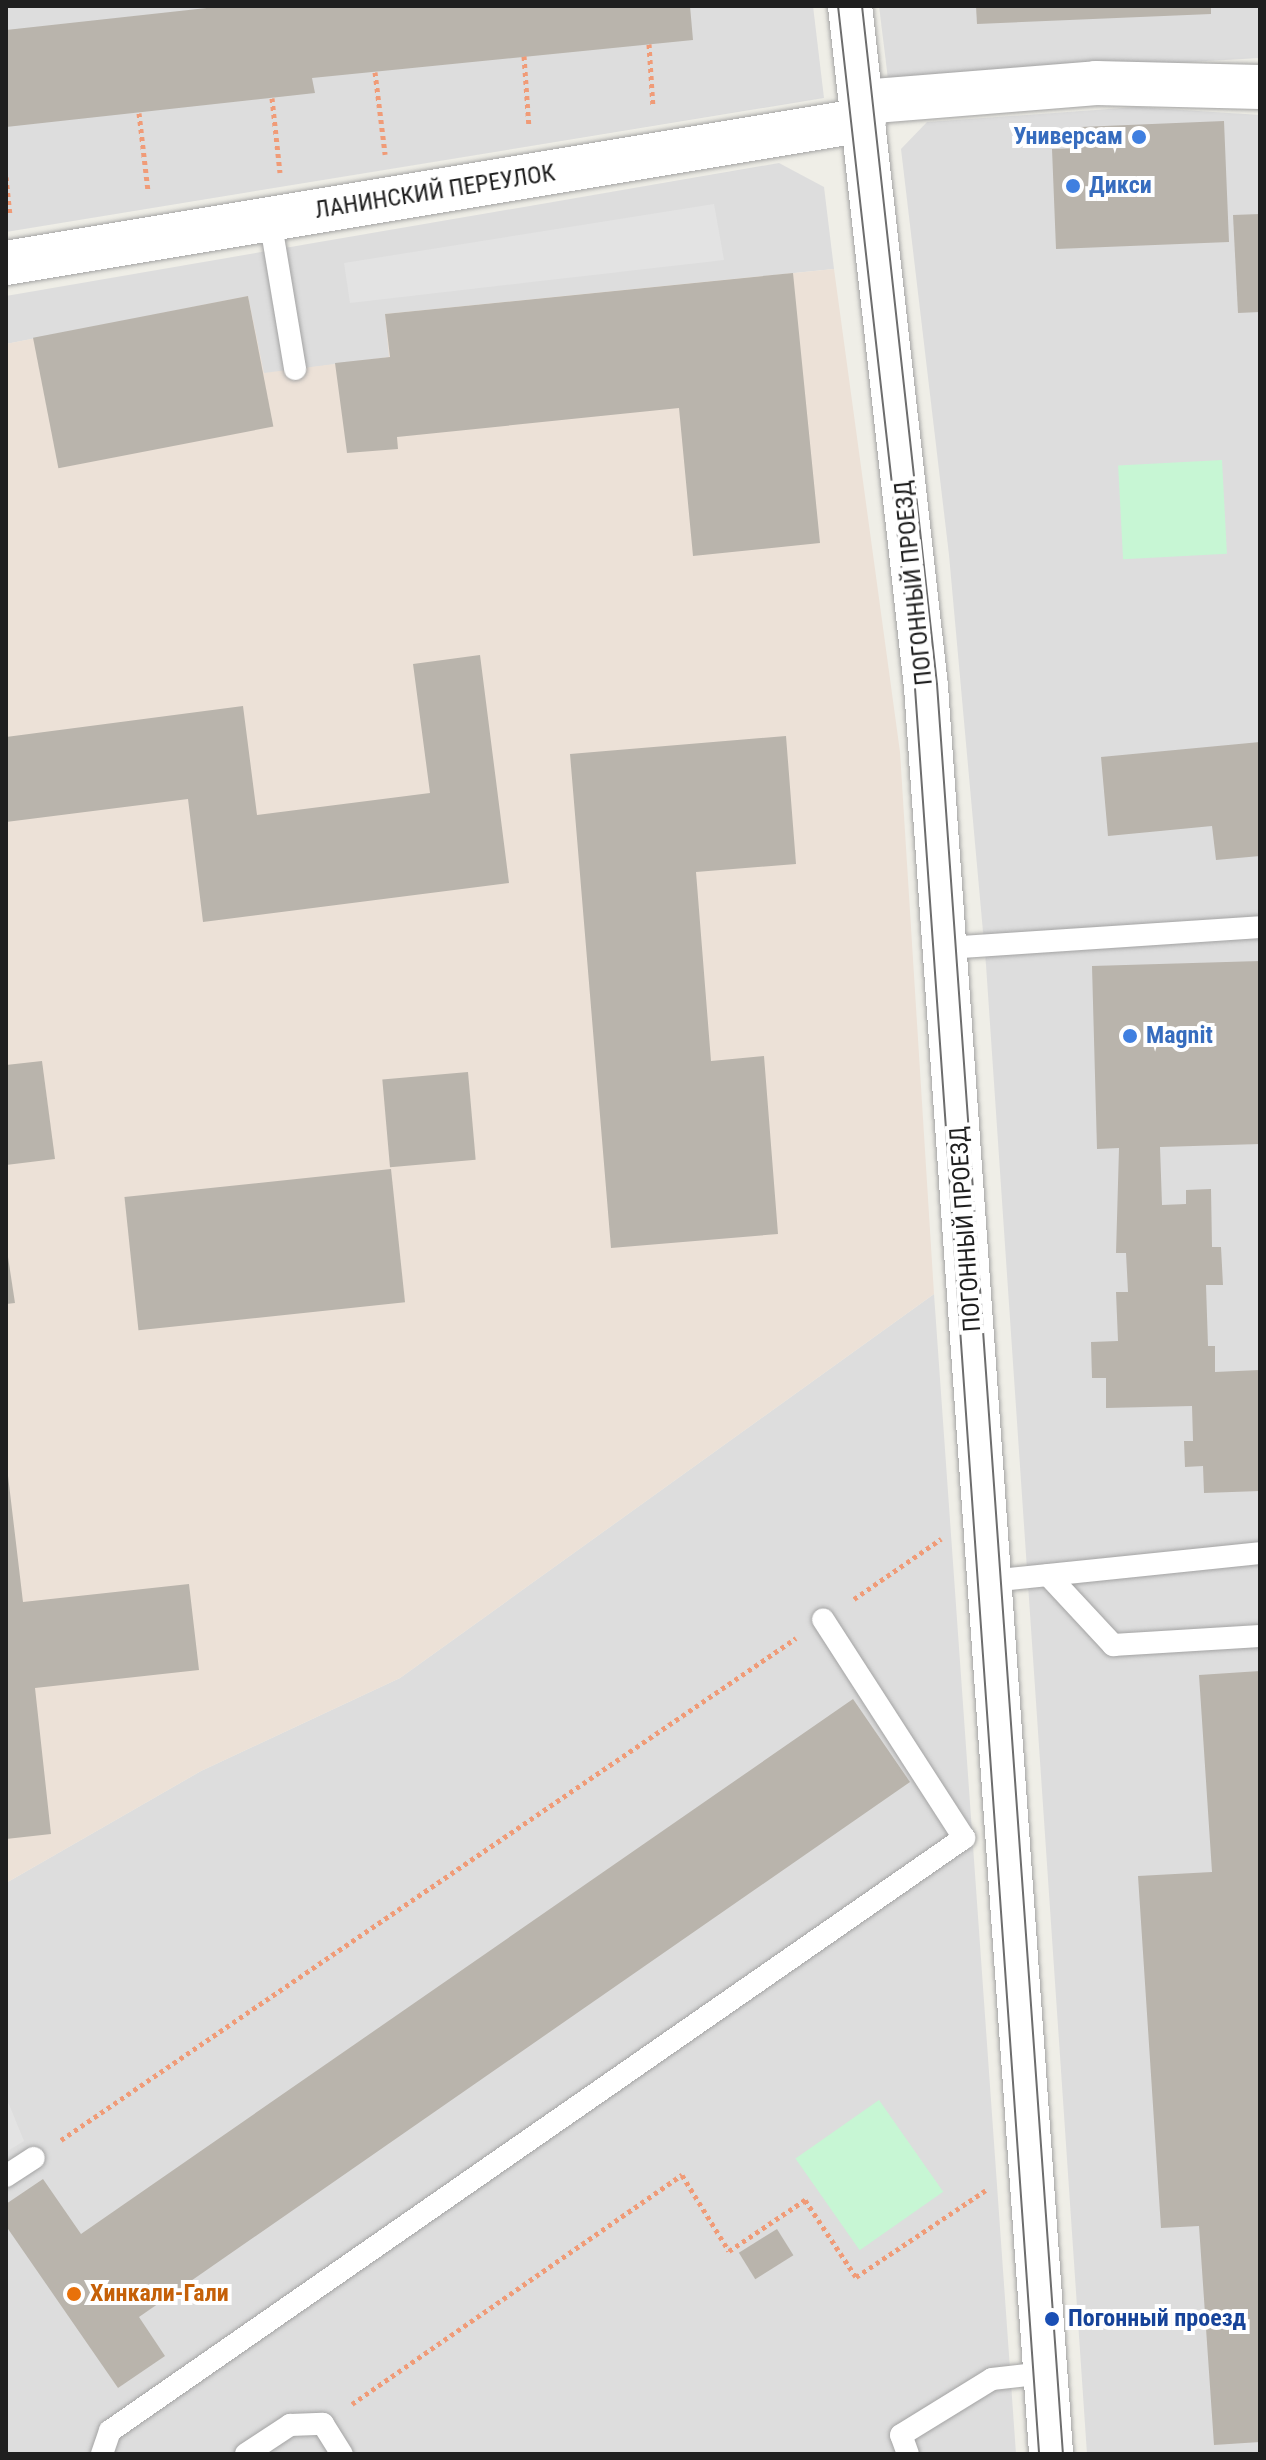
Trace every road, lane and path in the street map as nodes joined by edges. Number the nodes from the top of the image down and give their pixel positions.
1 (850, 6) edge
2 (649, 44) dead end
3 (524, 56) dead end
4 (375, 72) dead end
5 (1260, 87) edge
6 (272, 98) dead end
7 (863, 111) junction
8 (139, 113) dead end
9 (654, 120) dead end
10 (530, 142) dead end
11 (386, 165) dead end
12 (6, 177) edge
13 (275, 202) junction
14 (149, 205) dead end
15 (8, 247) edge
16 (295, 369) dead end
17 (1260, 927) edge
18 (946, 948) junction
19 (985, 1509) junction
20 (1260, 1553) edge
21 (1048, 1575) junction
22 (990, 1581) junction
23 (823, 1619) junction
24 (1260, 1636) edge
25 (34, 2158) joint
26 (1030, 2161) junction
27 (6, 2175) edge
28 (1045, 2373) junction
29 (323, 2424) junction
30 (102, 2454) edge
31 (246, 2454) edge
32 (342, 2454) edge
33 (908, 2454) edge
34 (1051, 2454) edge

1 - 7 street, ПОГОННЫЙ ПРОЕЗД
2 - 9 path
3 - 10 path
4 - 11 path
5 - 7 street, ЛАНИНСКИЙ ПЕРЕУЛОК
6 - 13 path
7 - 13 street, ЛАНИНСКИЙ ПЕРЕУЛОК
7 - 18 street, ПОГОННЫЙ ПРОЕЗД
8 - 14 path
12 - 15 path
13 - 15 street, ЛАНИНСКИЙ ПЕРЕУЛОК
13 - 16 lane
17 - 18 lane
18 - 19 street, ПОГОННЫЙ ПРОЕЗД
19 - 22 street, ПОГОННЫЙ ПРОЕЗД
19 - 23 path
20 - 21 lane
21 - 22 lane
21 - 24 lane
22 - 26 street, ПОГОННЫЙ ПРОЕЗД
23 - 25 path
23 - 30 lane
25 - 27 lane
26 - 28 street, ПОГОННЫЙ ПРОЕЗД
26 - 29 path
28 - 33 lane
28 - 34 street, ПОГОННЫЙ ПРОЕЗД
29 - 31 lane
29 - 32 lane

